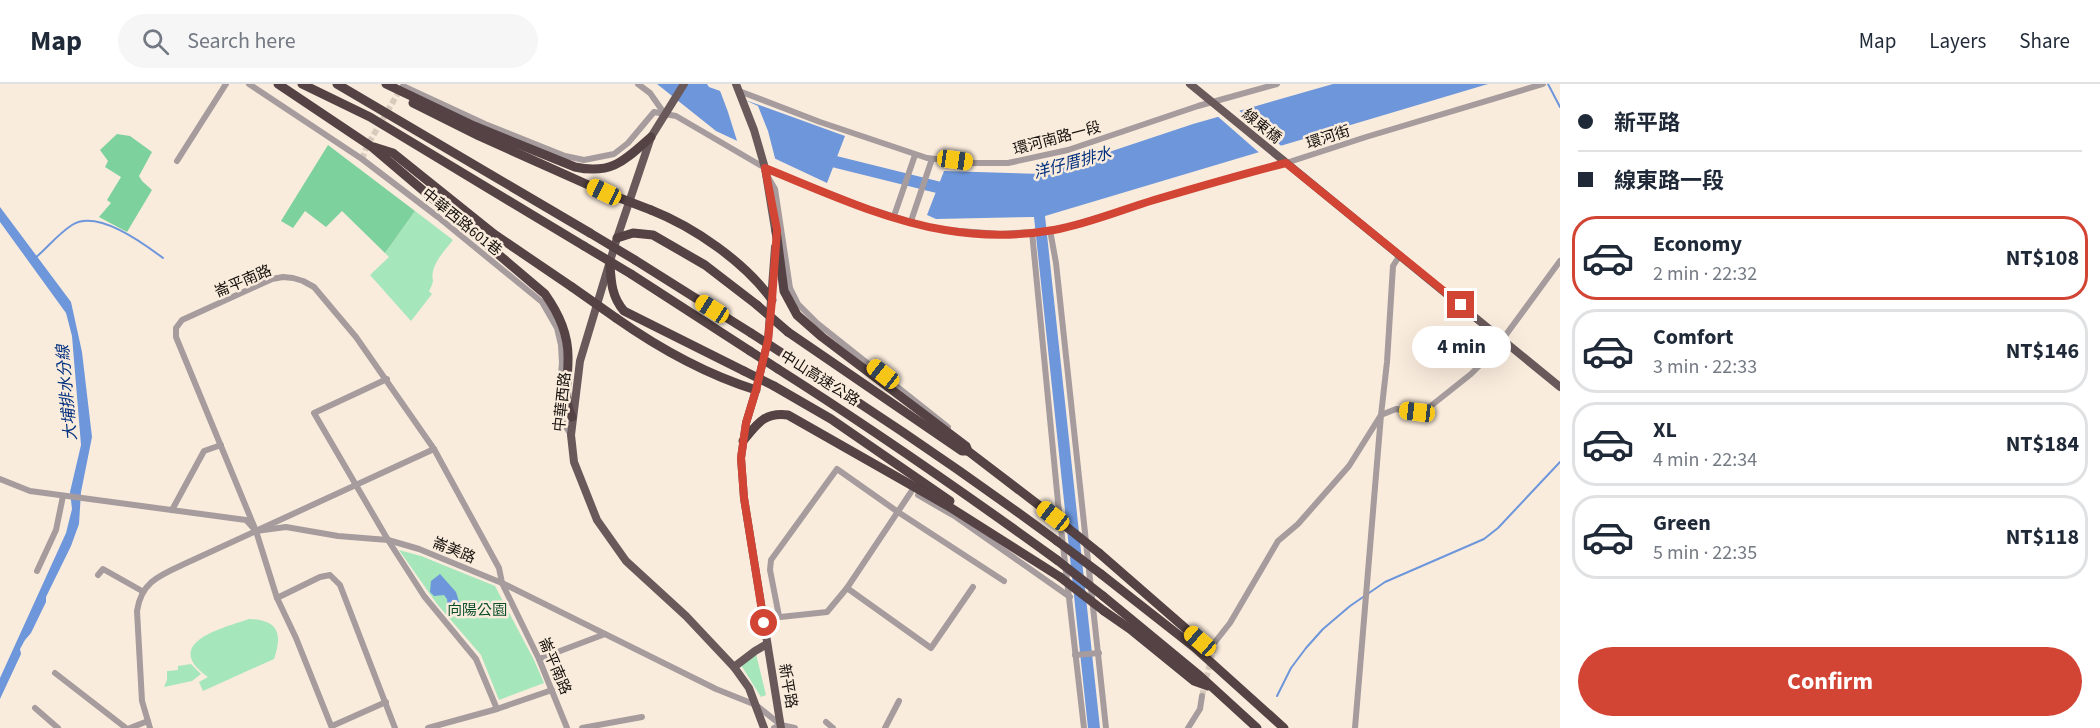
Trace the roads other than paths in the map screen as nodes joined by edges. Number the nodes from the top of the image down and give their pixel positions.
1 (226, 84) edge
2 (249, 84) edge
3 (278, 84) edge
4 (302, 84) edge
5 (337, 84) edge
6 (378, 84) edge
7 (386, 84) edge
8 (638, 84) edge
9 (684, 84) edge
10 (1190, 84) edge
11 (1277, 84) edge
12 (1543, 84) edge
13 (403, 86) dead end
14 (737, 88) edge
15 (1212, 102) junction
16 (664, 113) junction
17 (651, 137) junction
18 (372, 147) junction
19 (915, 155) junction
20 (932, 159) junction
21 (177, 160) dead end
22 (1286, 163) junction
23 (765, 171) junction
24 (894, 216) junction
25 (911, 222) junction
26 (777, 230) junction
27 (1050, 230) junction
28 (1032, 232) junction
29 (617, 238) junction
30 (1400, 255) junction
31 (1560, 261) edge
32 (610, 264) junction
33 (772, 300) junction
34 (1503, 340) junction
35 (387, 378) junction
36 (1560, 387) edge
37 (756, 390) junction
38 (1381, 415) junction
39 (572, 417) junction
40 (958, 434) dead end
41 (571, 435) junction
42 (743, 441) junction
43 (221, 445) junction
44 (434, 449) junction
45 (968, 451) junction
46 (0, 479) edge
47 (355, 485) junction
48 (911, 492) dead end
49 (918, 495) dead end
50 (63, 496) junction
51 (172, 510) junction
52 (898, 512) junction
53 (256, 531) junction
54 (388, 540) junction
55 (1013, 547) junction
56 (37, 571) dead end
57 (98, 575) dead end
58 (1004, 581) dead end
59 (502, 583) junction
60 (973, 587) dead end
61 (847, 588) junction
62 (142, 591) junction
63 (1070, 597) junction
64 (277, 598) junction
65 (779, 616) junction
66 (771, 618) dead end
67 (605, 634) junction
68 (1215, 642) tunnel mouth
69 (767, 644) junction
70 (1097, 653) junction
71 (1077, 655) junction
72 (539, 659) junction
73 (1207, 659) junction
74 (734, 667) junction
75 (55, 673) dead end
76 (1210, 686) junction
77 (552, 690) junction
78 (1203, 696) tunnel mouth
79 (899, 701) dead end
80 (386, 702) junction
81 (756, 705) junction
82 (35, 708) dead end
83 (497, 709) junction
84 (642, 717) dead end
85 (826, 722) dead end
86 (149, 724) edge
87 (332, 727) edge
88 (779, 727) edge
89 (58, 728) edge
90 (128, 728) edge
91 (395, 728) edge
92 (428, 728) edge
93 (567, 728) edge
94 (582, 728) edge
95 (764, 728) edge
96 (795, 728) edge
97 (833, 728) edge
98 (885, 728) edge
99 (1084, 728) edge
100 (1106, 728) edge
101 (1188, 728) edge
102 (1257, 728) edge
103 (1284, 728) edge
104 (1355, 728) edge

1 - 21 street
2 - 41 street, 中華西路601巷
3 - 18 highway
4 - 76 highway, 中山高速公路, bridge
5 - 73 highway, 中山高速公路, bridge
6 - 33 highway, bridge
7 - 17 highway
8 - 16 street
9 - 16 main road, 中華西路
10 - 15 main road, 線東橋
11 - 15 street, 環河南路一段
12 - 22 street, 環河街
13 - 16 street
14 - 19 street, 環河南路一段
14 - 23 main road, 新平路
15 - 20 street, 環河南路一段
15 - 22 main road, 線東橋
16 - 17 main road, 中華西路
16 - 23 street, 環河街
17 - 29 main road, 中華西路
18 - 37 highway, bridge
18 - 39 highway
19 - 20 street, 環河南路一段
19 - 24 street
20 - 25 street
22 - 27 street, 環河街
22 - 30 main road, 線東橋
23 - 24 street, 環河街
23 - 26 main road, 新平路
23 - 40 street
24 - 25 street, 環河街
25 - 28 street, 環河街
26 - 33 main road, 新平路
26 - 45 highway
27 - 28 street, 環河街
27 - 70 street
28 - 63 street
29 - 32 main road, 中華西路
29 - 45 highway, bridge
30 - 34 main road, 線東橋
30 - 38 street
31 - 34 street
32 - 39 main road, 中華西路
32 - 55 highway, bridge
33 - 37 main road, 新平路
34 - 36 main road, 線東橋
34 - 38 street
35 - 43 street, 崙平南路
35 - 44 street, 崙平南路
35 - 47 street
37 - 42 main road, 新平路
38 - 68 street
38 - 104 street
39 - 41 main road, 中華西路
41 - 74 main road, 中華西路
42 - 55 highway
42 - 69 main road, 新平路
43 - 51 street
43 - 53 street, 崙平南路
44 - 47 street
44 - 59 street, 崙平南路
45 - 73 highway, bridge
46 - 50 street
47 - 53 street
47 - 54 street
48 - 52 street
49 - 63 street
50 - 51 street
50 - 56 street
51 - 53 street
52 - 58 street
52 - 61 street
52 - 65 street
53 - 54 street, 崙美路
53 - 62 street
53 - 64 street, 崙平南路
54 - 59 street, 崙美路
54 - 83 street
55 - 76 highway, bridge
57 - 62 street
59 - 67 street, 崙美路
59 - 72 street, 崙平南路
60 - 61 street
61 - 65 street
62 - 86 street
63 - 71 street
64 - 80 street
64 - 87 street, 崙平南路
65 - 66 street
67 - 72 street
67 - 81 street, 崙美路
69 - 74 main road
69 - 88 main road, 新平路
70 - 71 street
70 - 100 street
71 - 99 street
72 - 77 street, 崙平南路
73 - 103 highway, 中山高速公路
74 - 81 main road, 中華西路
75 - 90 street
76 - 102 highway, 中山高速公路
77 - 83 street
77 - 93 street, 崙平南路
78 - 101 street
79 - 98 street
80 - 87 street
80 - 91 street
81 - 88 street, 崙美路
81 - 95 main road, 中華西路
82 - 89 street
83 - 92 street
84 - 94 street
85 - 97 street
86 - 90 street
88 - 96 street

